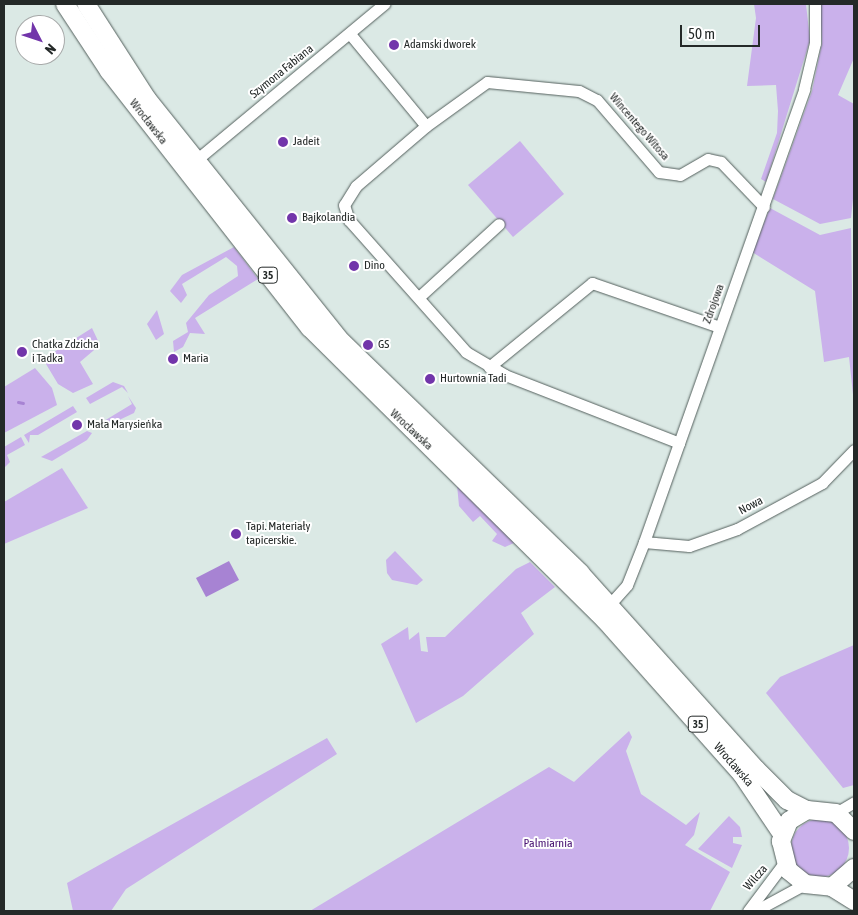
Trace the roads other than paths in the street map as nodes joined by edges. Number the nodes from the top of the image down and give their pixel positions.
1 (65, 4) edge
2 (86, 4) edge
3 (384, 4) edge
4 (815, 4) edge
5 (350, 34) junction
6 (426, 126) junction
7 (195, 161) junction
8 (764, 207) junction
9 (499, 224) dead end
10 (419, 297) junction
11 (720, 326) junction
12 (489, 367) junction
13 (679, 443) junction
14 (854, 450) edge
15 (644, 542) junction
16 (610, 604) junction
17 (854, 802) edge
18 (807, 810) junction
19 (836, 813) junction
20 (854, 830) edge
21 (782, 834) junction
22 (784, 863) junction
23 (854, 868) edge
24 (806, 884) junction
25 (832, 887) junction
26 (854, 901) edge
27 (748, 911) edge
28 (756, 911) edge

1 - 21 main road, Wrocławska / 35
2 - 7 main road, Wrocławska / 35
3 - 5 street, Szymona Fabiana
4 - 8 street, Zdrojowa
5 - 6 street
5 - 7 street, Szymona Fabiana
6 - 8 street, Wincentego Witosa
6 - 10 street, Wincentego Witosa
7 - 16 main road, Wrocławska / 35
8 - 11 street, Zdrojowa
9 - 10 street
10 - 12 street, Wincentego Witosa
11 - 12 street
11 - 13 street, Zdrojowa
12 - 13 street, Wincentego Witosa
13 - 15 street, Zdrojowa
14 - 15 street, Nowa
15 - 16 street, Zdrojowa
16 - 18 main road, Wrocławska / 35
17 - 19 street
18 - 19 main road, 35
18 - 21 main road
19 - 20 main road
21 - 22 main road, 35
22 - 24 main road
22 - 27 street, Wilcza
23 - 25 main road
24 - 25 main road
24 - 28 street, Wilcza
25 - 26 main road

